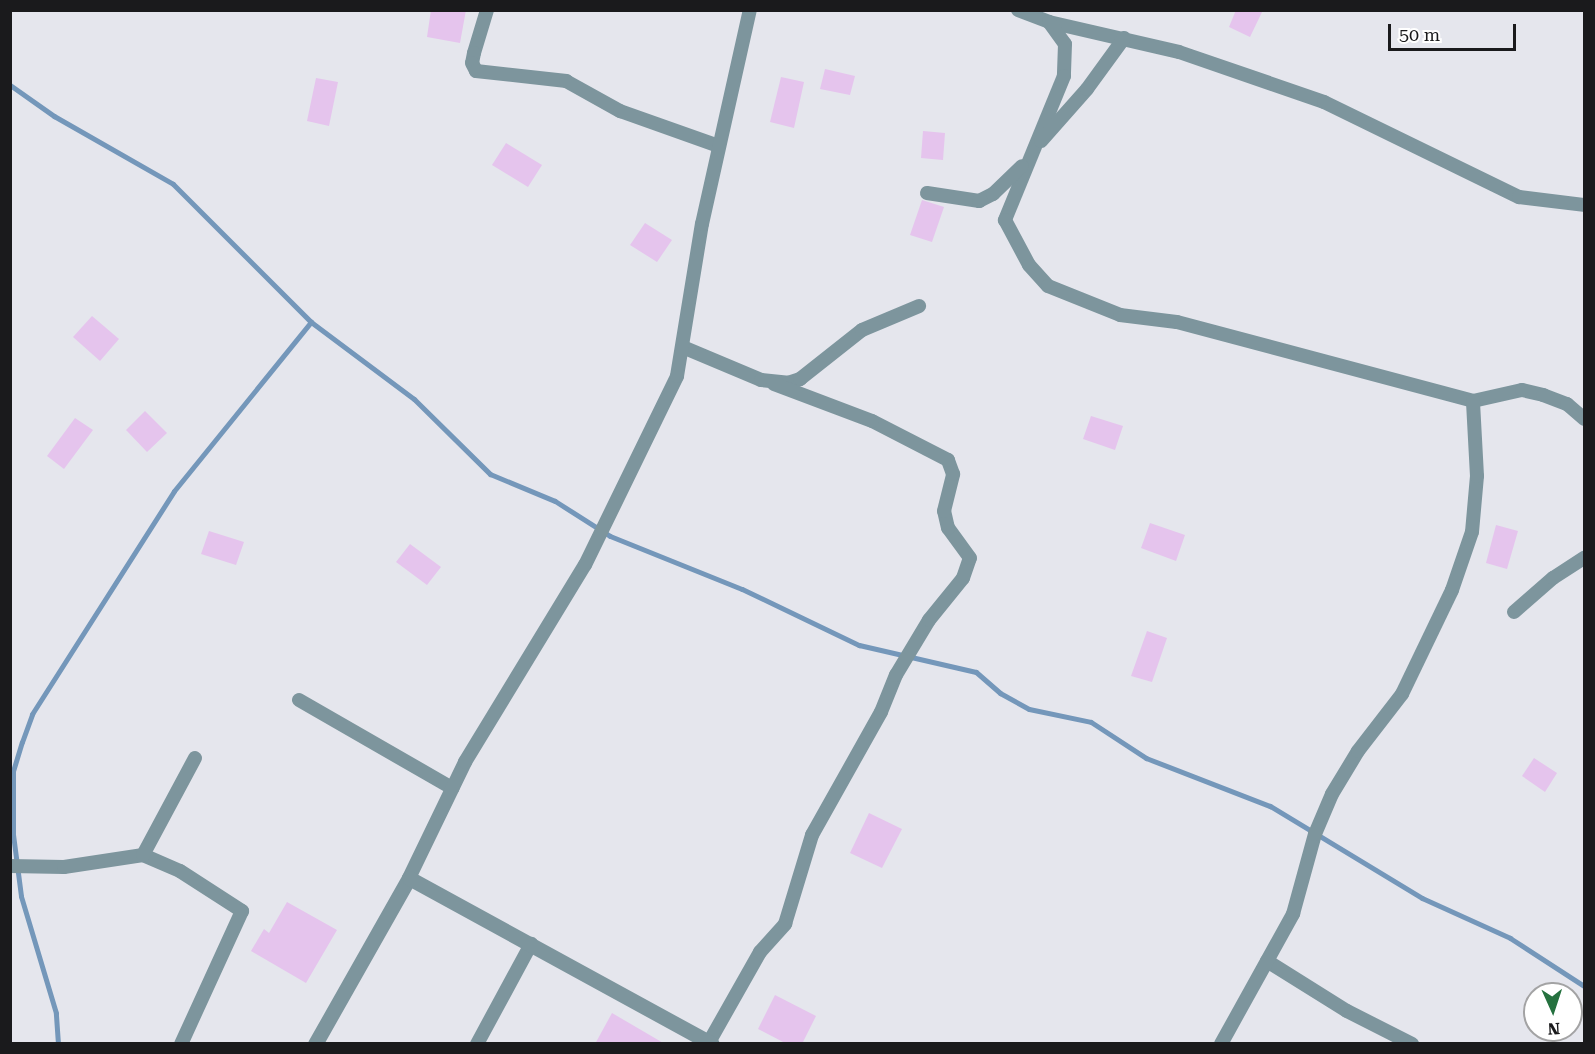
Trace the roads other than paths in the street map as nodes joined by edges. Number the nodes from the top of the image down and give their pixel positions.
1 (487, 10) edge
2 (750, 10) edge
3 (1024, 11) edge
4 (1049, 22) junction
5 (1124, 38) junction
6 (719, 146) junction
7 (1028, 159) junction
8 (927, 193) dead end
9 (985, 199) junction
10 (1584, 205) edge
11 (1009, 206) junction
12 (919, 306) dead end
13 (685, 348) junction
14 (774, 384) junction
15 (1473, 401) junction
16 (1584, 419) edge
17 (1584, 558) edge
18 (1514, 612) dead end
19 (299, 700) dead end
20 (195, 759) dead end
21 (452, 788) junction
22 (143, 855) junction
23 (10, 866) edge
24 (409, 878) junction
25 (531, 944) junction
26 (1267, 961) junction
27 (709, 1043) edge
28 (181, 1044) edge
29 (315, 1044) edge
30 (477, 1044) edge
31 (1221, 1044) edge
32 (1412, 1044) edge

1 - 6 street
2 - 6 street
3 - 4 street
4 - 5 street
4 - 7 street
5 - 7 street
5 - 10 street
6 - 13 street
7 - 9 street
7 - 11 street
8 - 9 street
9 - 11 street
11 - 15 street
12 - 14 street
13 - 14 street
13 - 21 street
14 - 27 street
15 - 16 street
15 - 26 street
17 - 18 street
19 - 21 street
20 - 22 street
21 - 24 street
22 - 23 street
22 - 28 street
24 - 25 street
24 - 29 street
25 - 27 street
25 - 30 street
26 - 31 street
26 - 32 street

